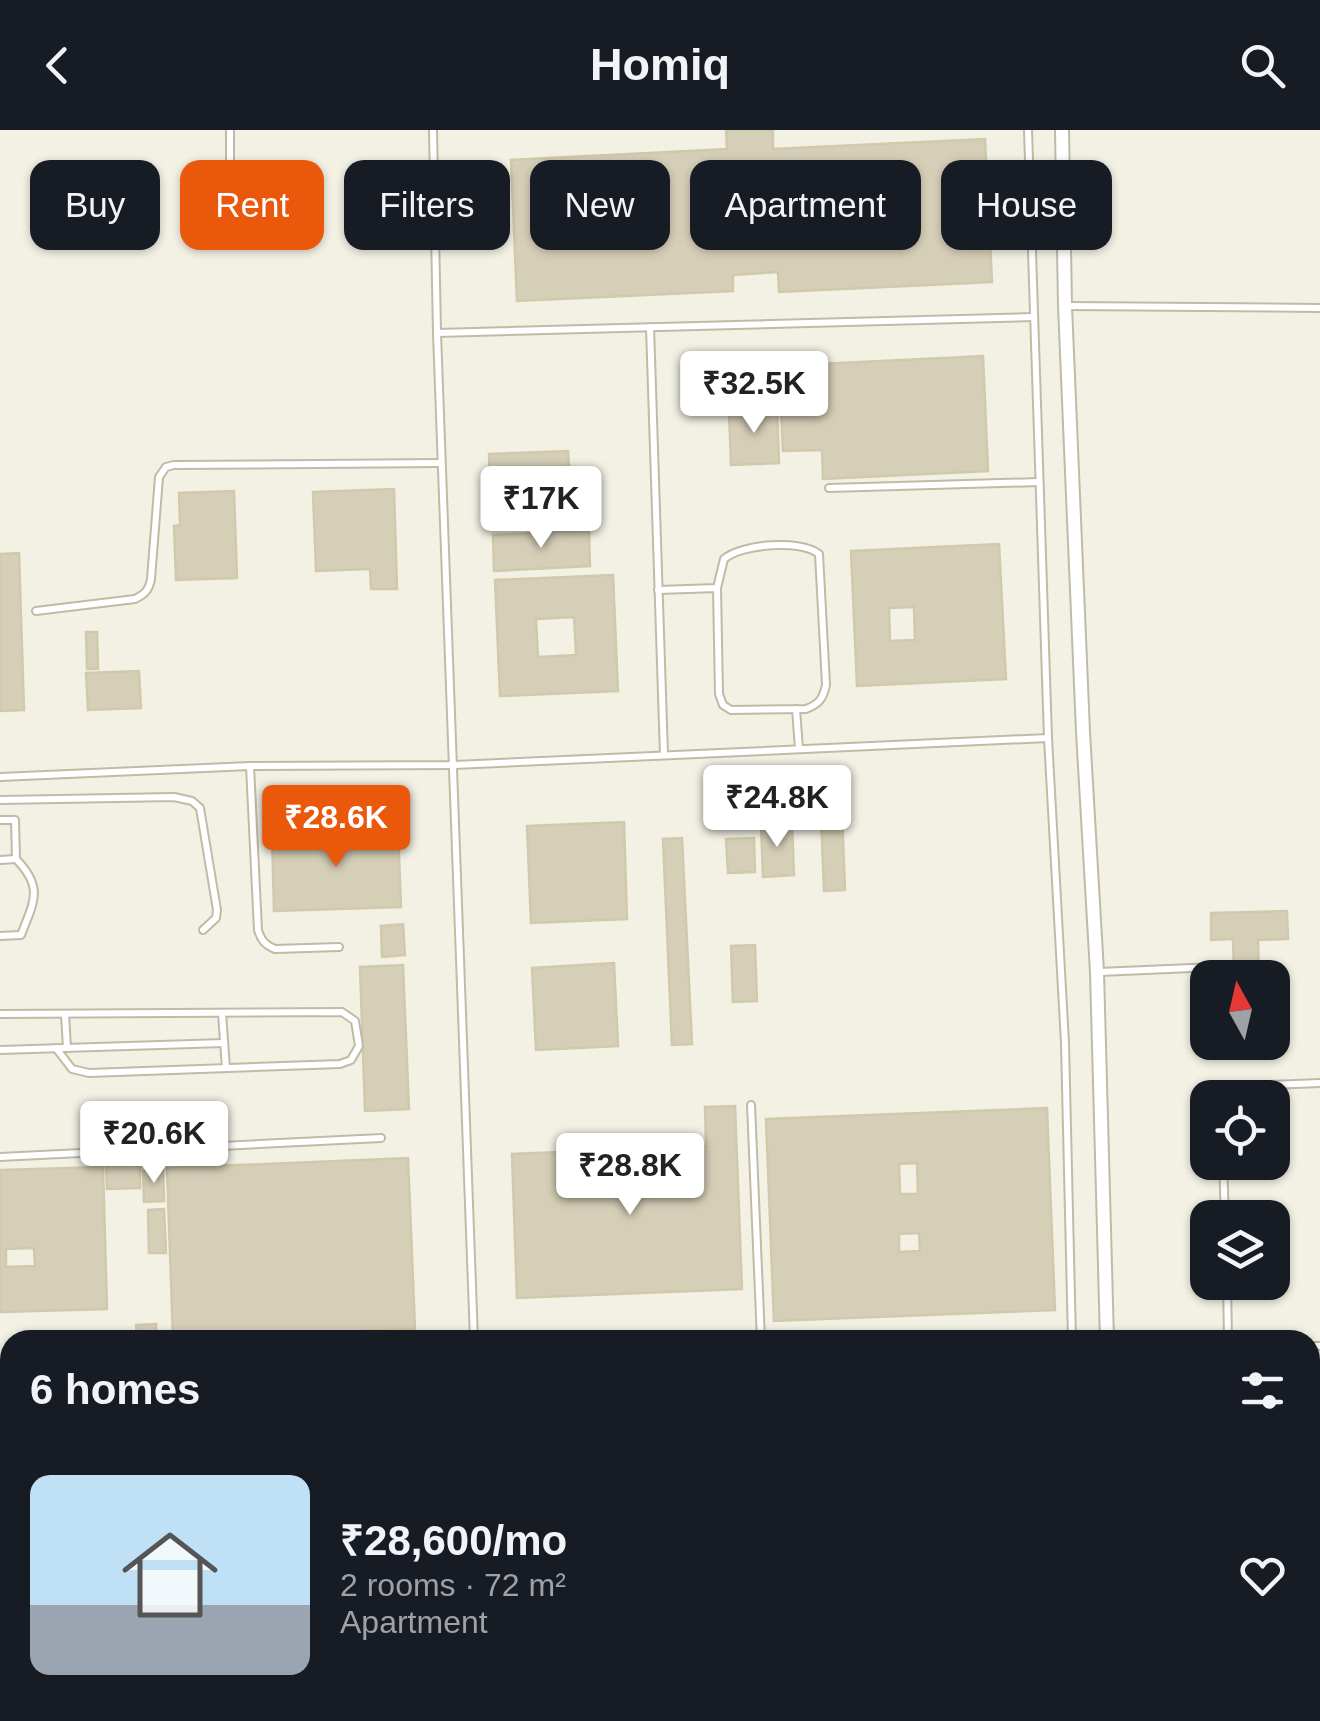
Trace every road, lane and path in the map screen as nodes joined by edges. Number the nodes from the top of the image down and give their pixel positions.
1 (230, 130) edge
2 (433, 130) edge
3 (1028, 130) edge
4 (1062, 130) edge
5 (230, 160) edge
6 (1066, 306) junction
7 (1320, 308) edge
8 (1033, 317) junction
9 (650, 328) junction
10 (437, 333) junction
11 (441, 462) junction
12 (1039, 482) junction
13 (829, 488) dead end
14 (717, 588) junction
15 (658, 590) junction
16 (36, 612) dead end
17 (796, 709) junction
18 (1048, 738) junction
19 (798, 749) junction
20 (664, 756) junction
21 (454, 765) junction
22 (250, 766) junction
23 (0, 777) edge
24 (0, 800) edge
25 (0, 820) edge
26 (16, 859) junction
27 (0, 860) edge
28 (203, 930) dead end
29 (0, 936) edge
30 (339, 948) dead end
31 (1190, 968) edge
32 (1098, 972) junction
33 (222, 1013) junction
34 (0, 1014) edge
35 (66, 1014) junction
36 (224, 1042) junction
37 (56, 1048) junction
38 (66, 1048) junction
39 (0, 1050) edge
40 (226, 1068) junction
41 (1320, 1084) edge
42 (1290, 1085) edge
43 (751, 1105) dead end
44 (381, 1138) dead end
45 (0, 1157) edge
46 (1227, 1300) edge
47 (474, 1330) edge
48 (761, 1330) edge
49 (1072, 1330) edge
50 (1108, 1330) edge
51 (1228, 1330) edge

1 - 5 lane
2 - 10 lane
3 - 8 lane
4 - 6 street
6 - 7 lane
6 - 32 street
8 - 9 lane
8 - 12 lane
9 - 10 lane
9 - 15 lane
10 - 11 lane
11 - 16 lane
11 - 21 lane
12 - 13 lane
12 - 18 lane
14 - 15 lane
14 - 17 lane
14 - 17 lane
15 - 20 lane
17 - 19 lane
18 - 19 lane
18 - 49 lane
19 - 20 lane
20 - 21 lane
21 - 22 lane
21 - 47 lane
22 - 23 lane
22 - 30 lane
24 - 28 lane
25 - 26 lane
26 - 27 lane
26 - 29 lane
31 - 32 lane
32 - 50 street
33 - 35 lane
33 - 36 lane
33 - 40 lane
34 - 35 lane
35 - 38 lane
36 - 38 lane
36 - 40 lane
37 - 38 lane
37 - 39 lane
37 - 40 lane
41 - 42 lane
43 - 48 lane
44 - 45 lane
46 - 51 lane

